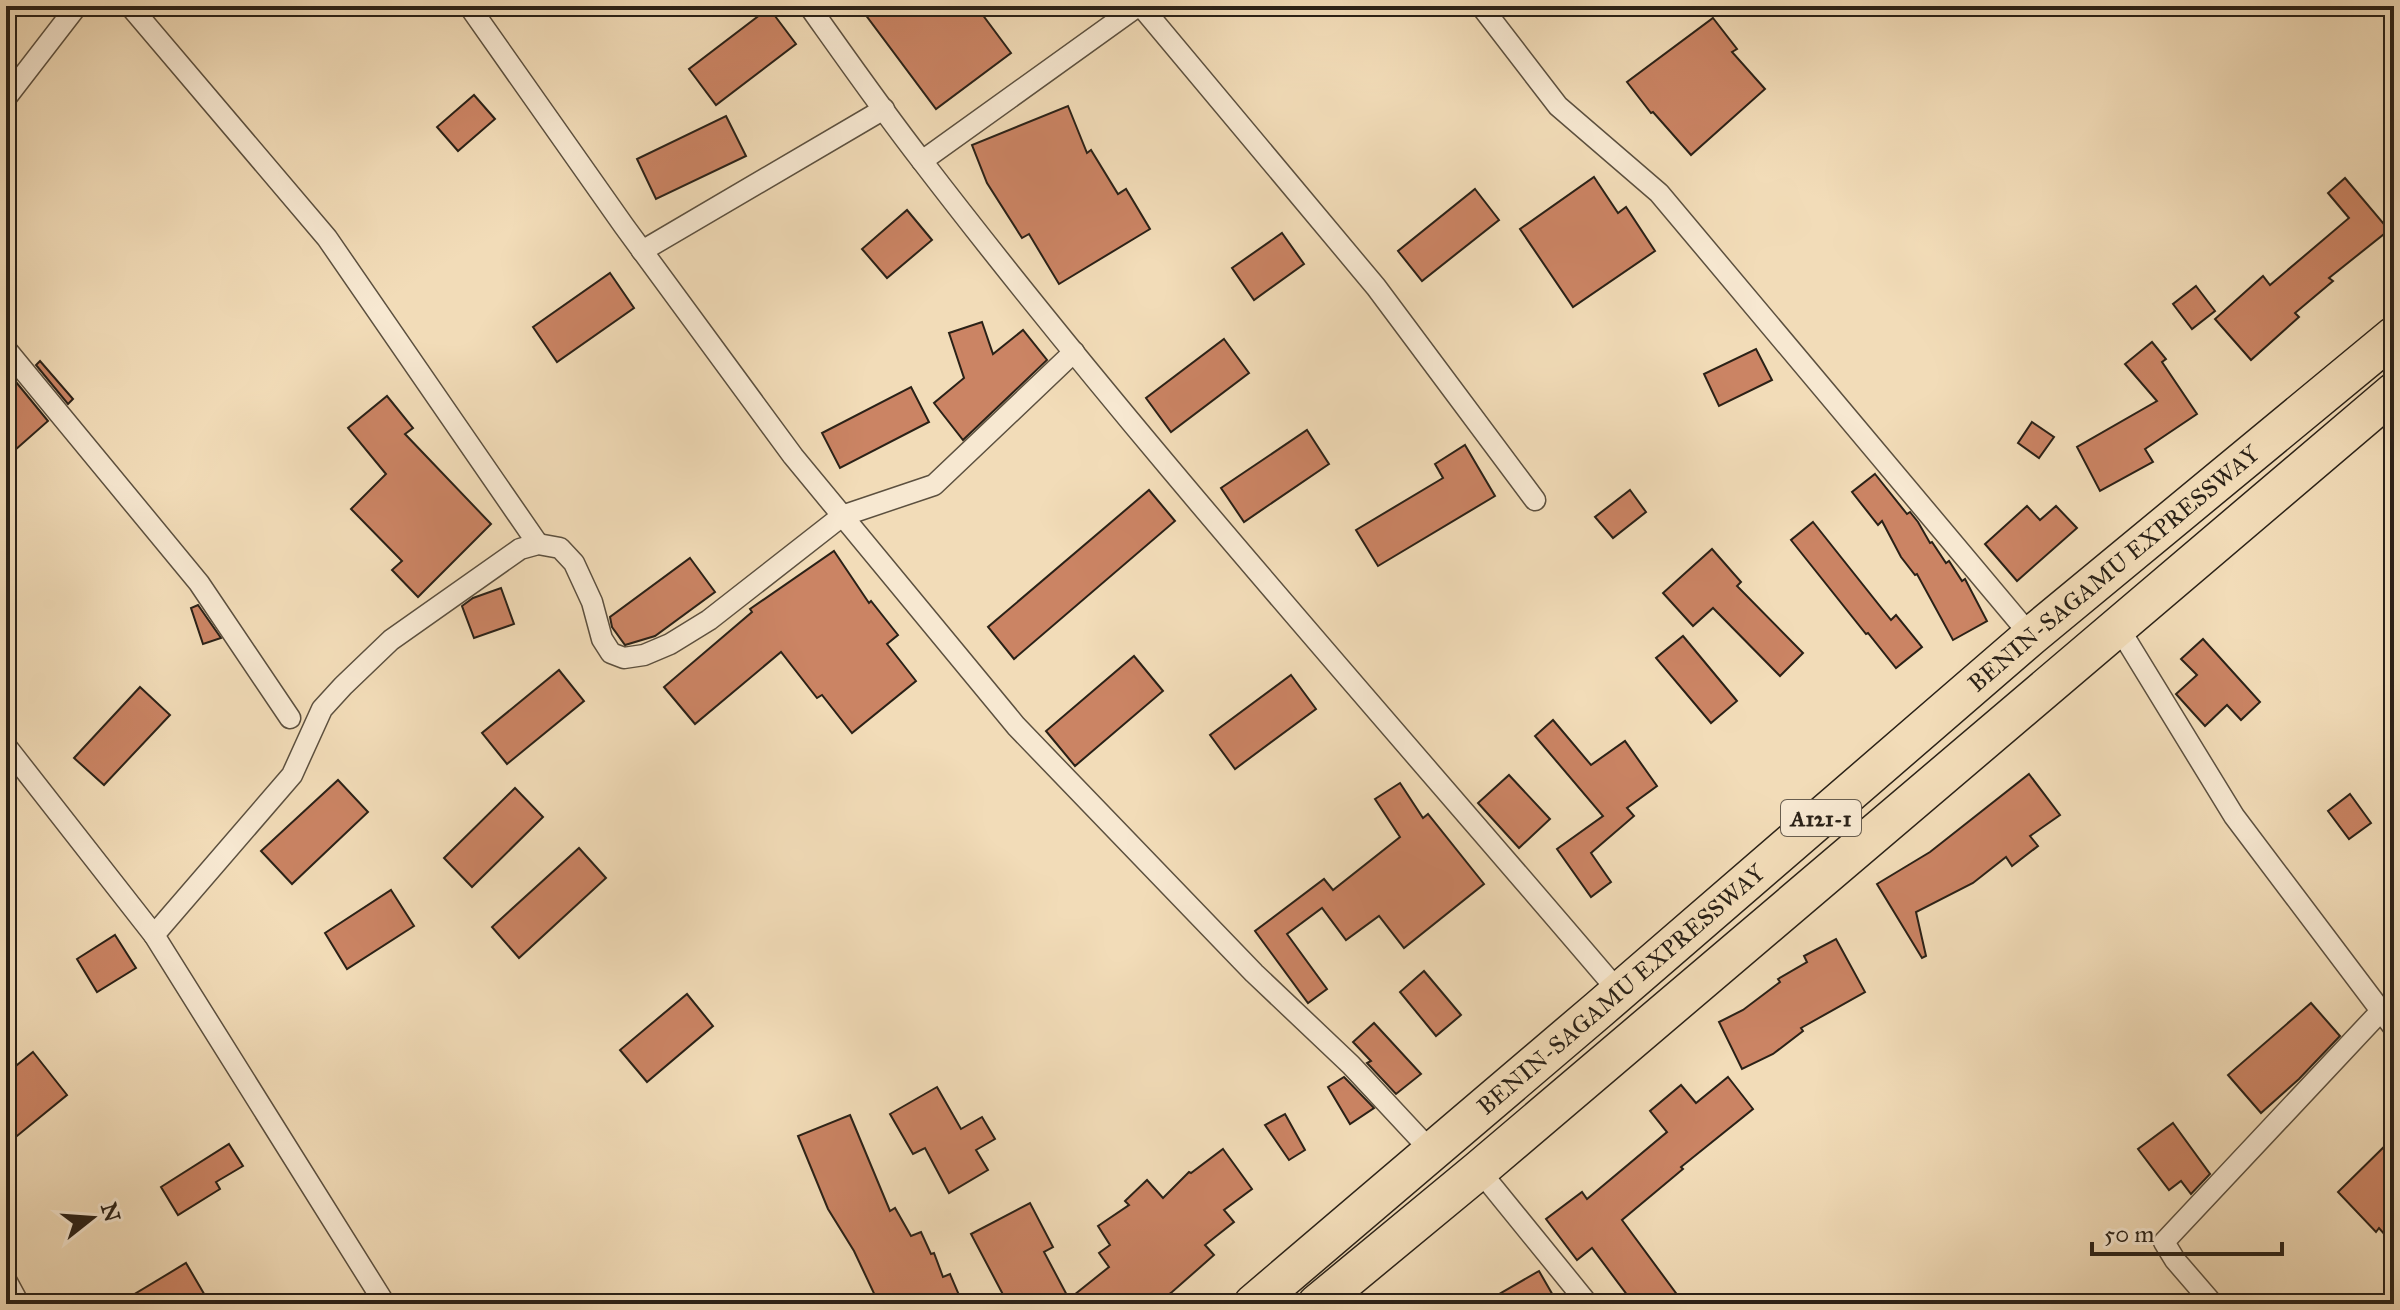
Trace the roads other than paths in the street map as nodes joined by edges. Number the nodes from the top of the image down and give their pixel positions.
1 (77, 6) edge
2 (130, 6) edge
3 (469, 6) edge
4 (809, 6) edge
5 (1139, 6) edge
6 (1481, 6) edge
7 (6, 98) edge
8 (884, 109) junction
9 (922, 161) junction
10 (642, 251) junction
11 (2394, 336) edge
12 (6, 349) edge
13 (1074, 352) junction
14 (2394, 392) edge
15 (1535, 500) dead end
16 (842, 516) junction
17 (538, 544) junction
18 (2117, 625) junction
19 (2031, 636) junction
20 (290, 718) dead end
21 (6, 746) edge
22 (154, 935) junction
23 (1619, 992) junction
24 (2387, 1020) edge
25 (1432, 1152) junction
26 (1479, 1170) junction
27 (6, 1280) edge
28 (19, 1304) edge
29 (385, 1304) edge
30 (1253, 1304) edge
31 (1317, 1304) edge
32 (1588, 1304) edge
33 (2213, 1304) edge

1 - 7 street
2 - 17 street
3 - 10 street
4 - 8 street
5 - 9 street
5 - 15 street
6 - 19 street
8 - 9 street
8 - 10 street
9 - 13 street
10 - 16 street
11 - 19 highway, BENIN-SAGAMU EXPRESSWAY / A121-1
12 - 20 street
13 - 16 street
13 - 23 street
14 - 18 highway, A121-1
16 - 17 street
16 - 25 street
17 - 22 street
18 - 24 street
18 - 26 highway, A121-1
19 - 23 highway, BENIN-SAGAMU EXPRESSWAY / A121-1
21 - 22 street
22 - 29 street
23 - 25 highway, BENIN-SAGAMU EXPRESSWAY / A121-1
24 - 33 street
25 - 30 highway, BENIN-SAGAMU EXPRESSWAY / A121-1
26 - 31 highway, A121-1
26 - 32 street
27 - 28 street

